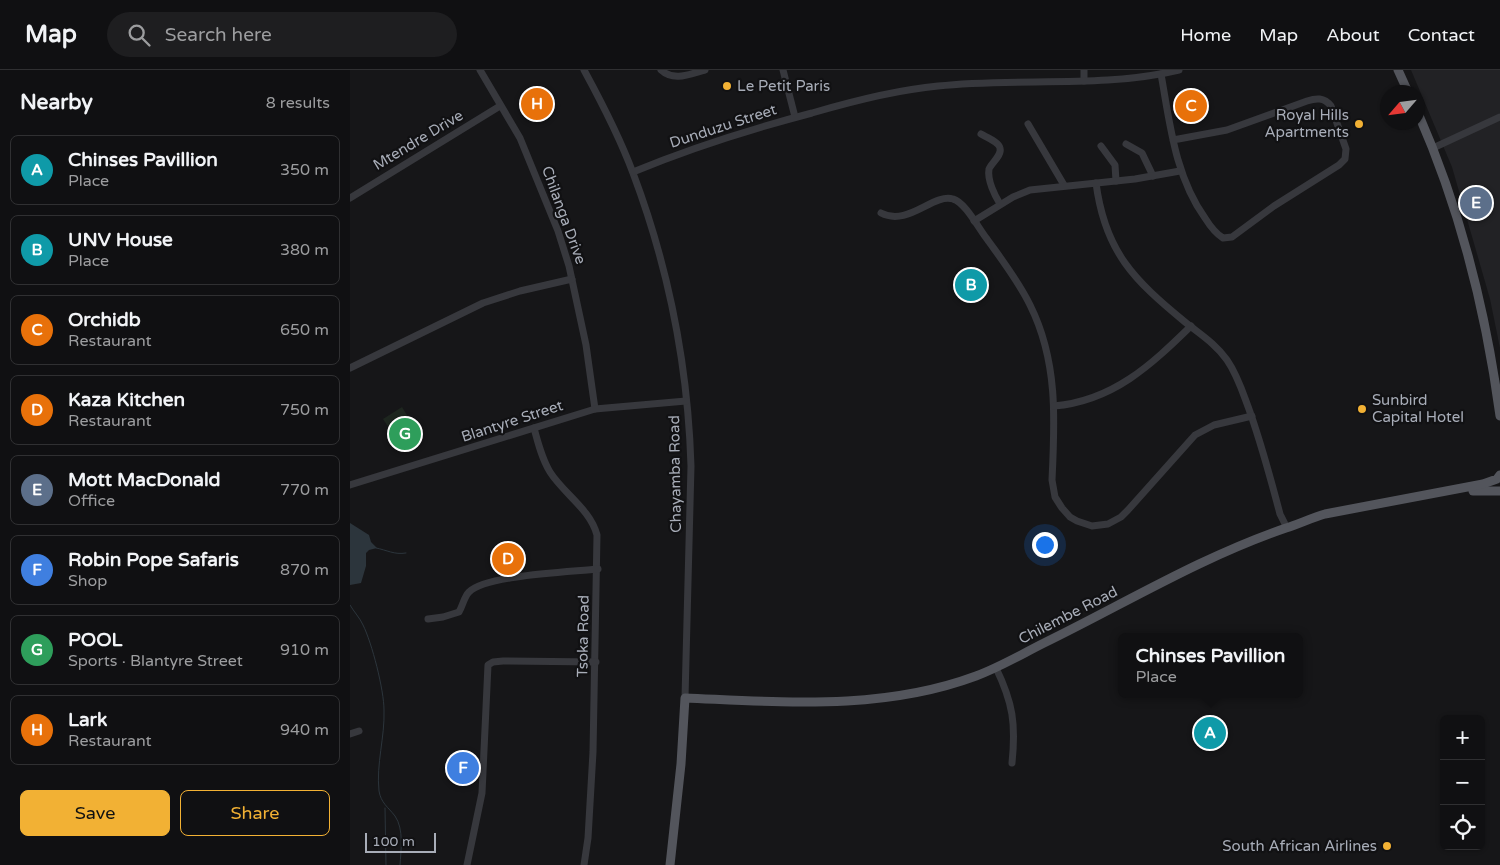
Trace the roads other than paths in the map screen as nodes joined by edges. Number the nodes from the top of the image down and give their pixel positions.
1 (480, 70) edge
2 (584, 70) edge
3 (661, 70) edge
4 (705, 70) edge
5 (783, 70) edge
6 (1084, 70) edge
7 (1178, 70) edge
8 (1398, 70) edge
9 (1161, 74) junction
10 (1084, 81) junction
11 (1405, 85) edge
12 (500, 106) junction
13 (795, 117) junction
14 (1500, 117) edge
15 (1028, 124) dead end
16 (1425, 129) edge
17 (981, 134) dead end
18 (1173, 140) junction
19 (1126, 144) dead end
20 (1101, 146) dead end
21 (1433, 148) junction
22 (633, 172) junction
23 (1180, 172) junction
24 (1153, 176) junction
25 (1116, 181) junction
26 (1096, 183) junction
27 (1064, 185) junction
28 (350, 198) edge
29 (1000, 204) junction
30 (881, 213) dead end
31 (974, 221) junction
32 (572, 279) junction
33 (1191, 326) junction
34 (350, 368) edge
35 (1499, 397) edge
36 (686, 401) junction
37 (1054, 406) junction
38 (595, 409) junction
39 (1252, 416) junction
40 (1500, 416) edge
41 (534, 428) junction
42 (1500, 476) edge
43 (350, 485) edge
44 (1500, 486) edge
45 (1451, 491) junction
46 (1500, 491) edge
47 (1287, 528) junction
48 (598, 569) junction
49 (428, 619) dead end
50 (596, 662) junction
51 (996, 668) junction
52 (685, 698) junction
53 (358, 731) dead end
54 (350, 734) edge
55 (1012, 763) dead end
56 (467, 865) edge
57 (584, 865) edge
58 (670, 865) edge

1 - 12 street, Chilanga Drive
2 - 22 street, Chayamba Road
3 - 4 street
5 - 13 street
6 - 10 street
7 - 9 street, Dunduzu Street
8 - 11 main road
9 - 10 street, Dunduzu Street
9 - 18 street
10 - 13 street, Dunduzu Street
12 - 28 street, Mtendre Drive
12 - 32 street, Chilanga Drive
13 - 22 street, Dunduzu Street
14 - 21 street
15 - 27 street
16 - 21 main road
17 - 29 street
18 - 23 street
18 - 23 street
19 - 24 street
20 - 25 street
21 - 35 main road
22 - 36 street, Chayamba Road
23 - 24 street
24 - 25 street
25 - 26 street
26 - 27 street
26 - 33 street
27 - 29 street
29 - 31 street
30 - 31 street
31 - 37 street
32 - 34 street
32 - 38 street, Chilanga Drive
33 - 37 street
33 - 39 street
35 - 40 main road
36 - 38 street, Blantyre Street
36 - 52 street, Chayamba Road
37 - 39 street
38 - 41 street, Blantyre Street
39 - 47 street
41 - 43 street, Blantyre Street
41 - 48 street, Tsoka Road
42 - 44 main road
42 - 45 main road
45 - 46 main road
45 - 47 main road, Chilembe Road
47 - 51 main road, Chilembe Road
48 - 49 street
48 - 50 street, Tsoka Road
50 - 56 street
50 - 57 street, Tsoka Road
51 - 52 main road, Chilembe Road
51 - 55 street
52 - 58 main road, Chayamba Road
53 - 54 street

